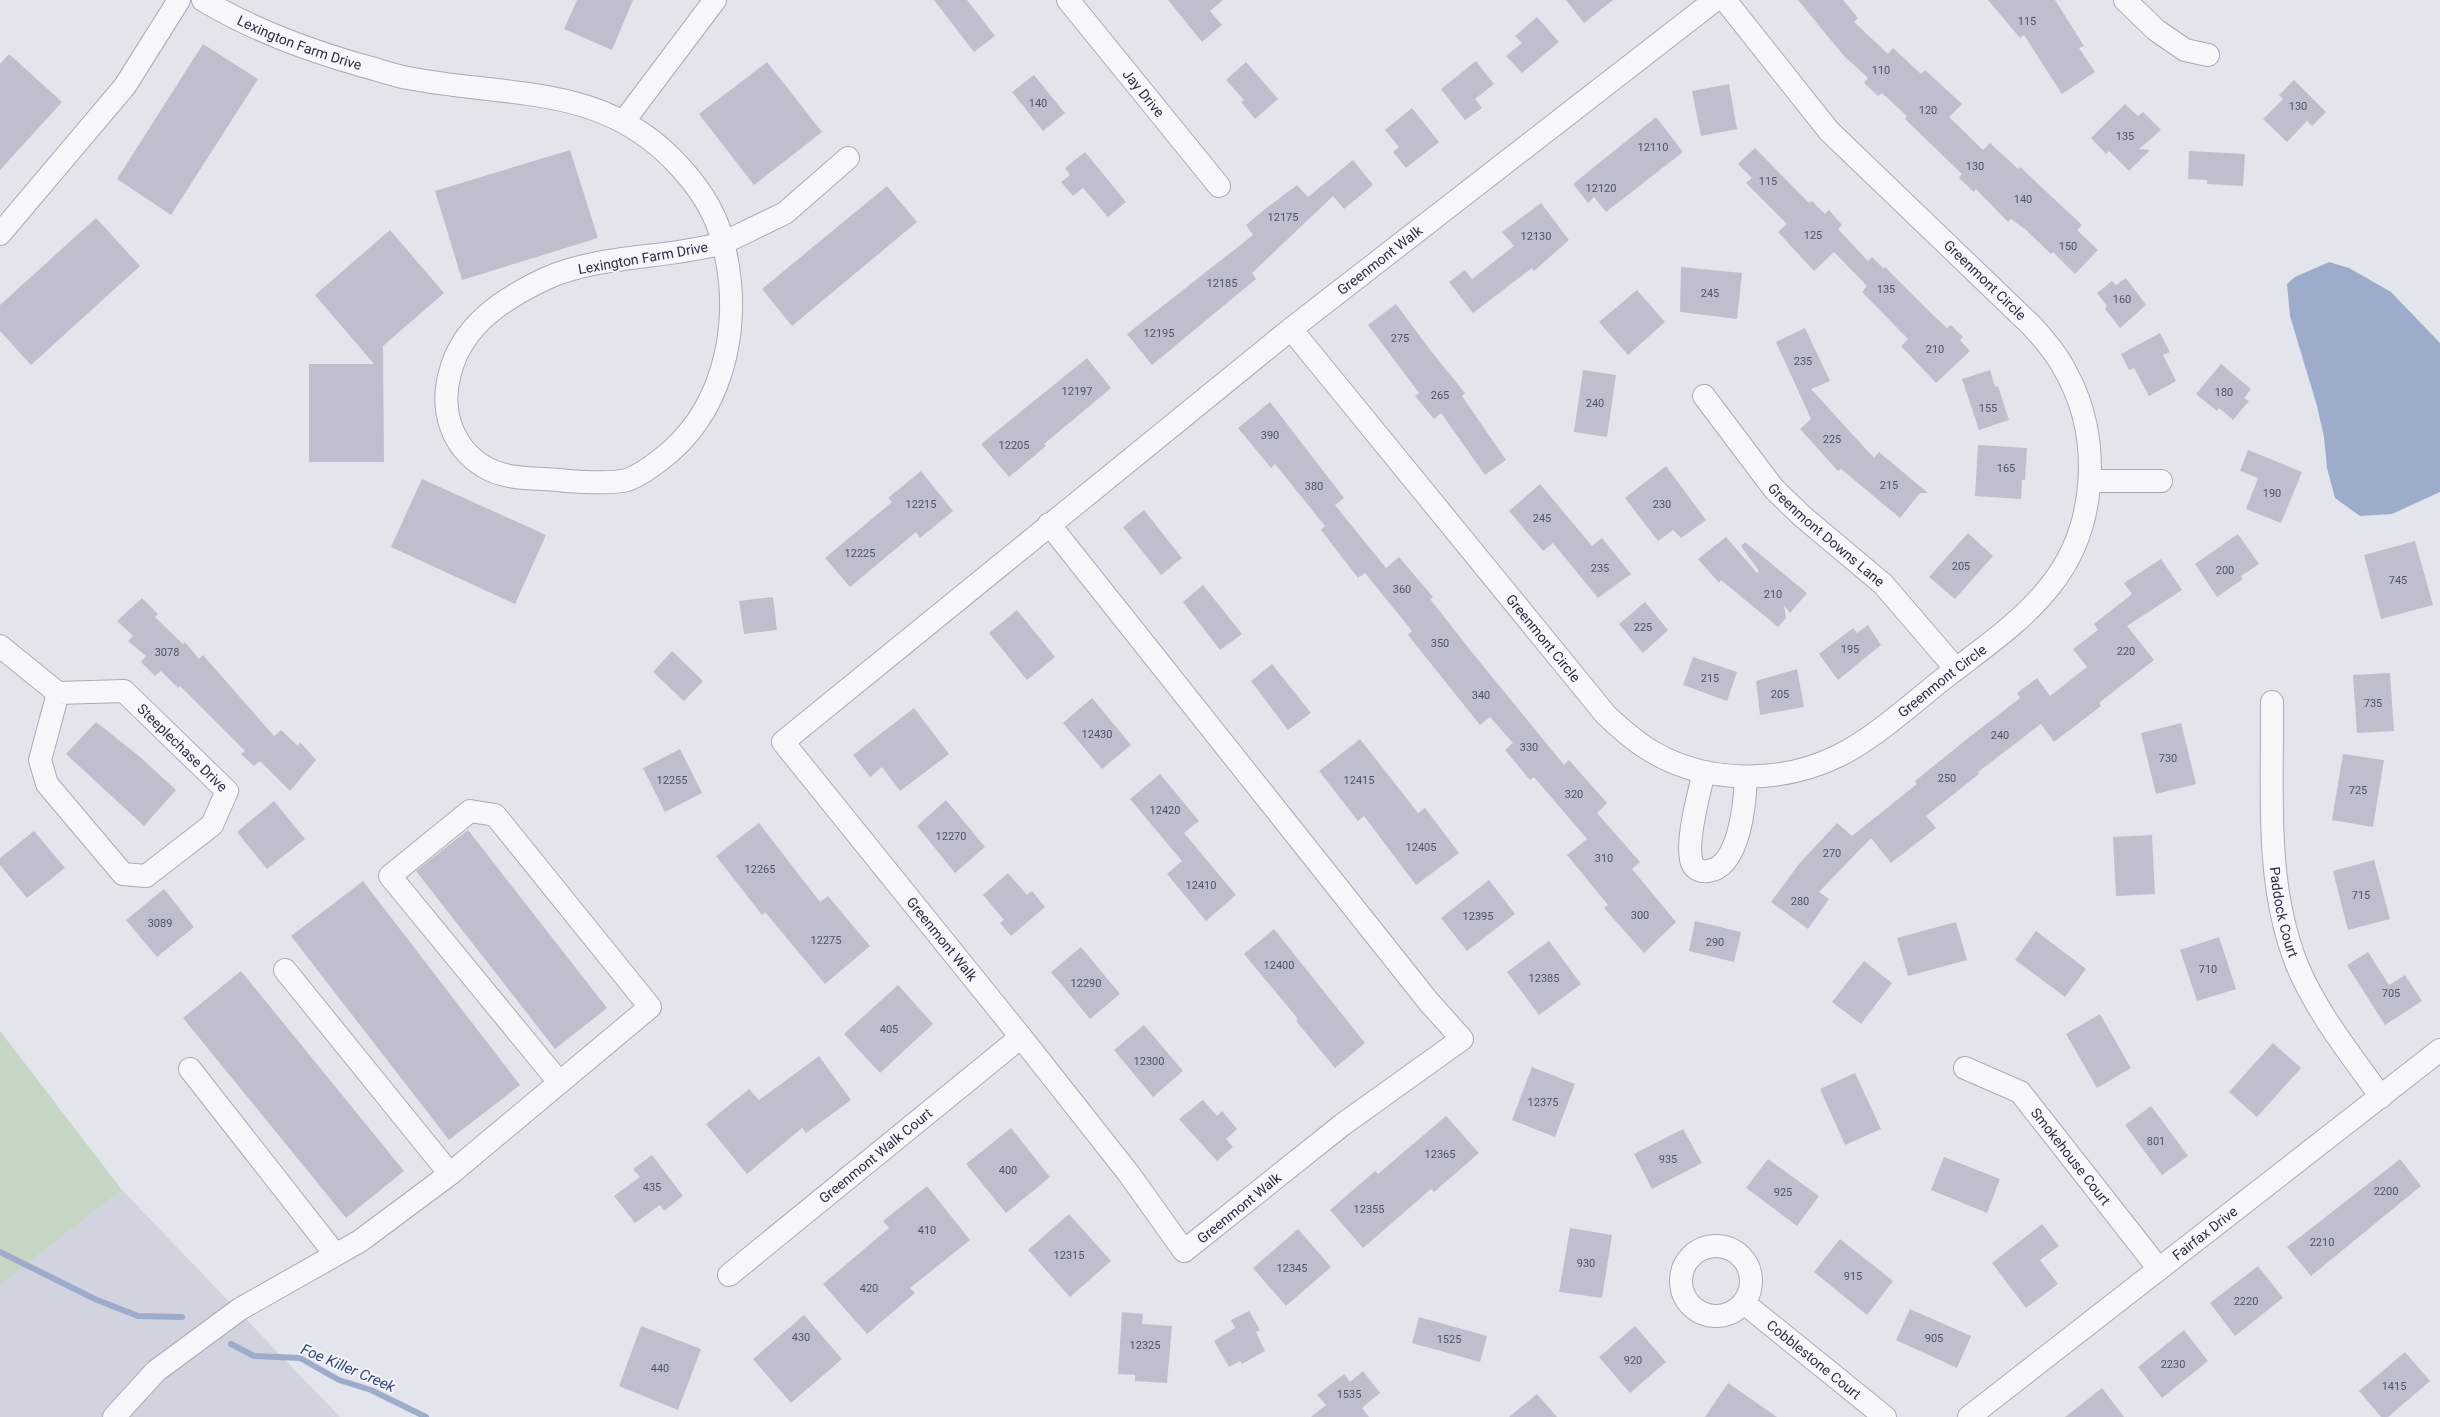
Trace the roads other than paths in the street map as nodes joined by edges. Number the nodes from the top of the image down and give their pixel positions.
1 (179, 0) edge
2 (204, 0) edge
3 (716, 0) edge
4 (1068, 0) edge
5 (1715, 0) edge
6 (1725, 0) edge
7 (2125, 0) edge
8 (2208, 55) dead end
9 (624, 121) junction
10 (848, 158) dead end
11 (1219, 186) dead end
12 (0, 234) edge
13 (723, 243) junction
14 (1292, 330) junction
15 (1704, 396) dead end
16 (2090, 481) junction
17 (2161, 481) dead end
18 (1049, 524) junction
19 (0, 646) edge
20 (1956, 669) junction
21 (58, 693) junction
22 (2272, 702) dead end
23 (1704, 772) junction
24 (1746, 777) junction
25 (285, 970) dead end
26 (1022, 1037) junction
27 (2440, 1050) edge
28 (1965, 1068) dead end
29 (190, 1069) dead end
30 (559, 1082) junction
31 (2381, 1097) junction
32 (450, 1174) junction
33 (335, 1254) junction
34 (2159, 1269) junction
35 (729, 1275) dead end
36 (1744, 1304) dead end
37 (114, 1417) edge
38 (1885, 1417) edge
39 (1969, 1417) edge

1 - 12 street
2 - 9 street, Lexington Farm Drive
3 - 9 street
4 - 11 street, Jay Drive
5 - 14 street, Greenmont Walk
6 - 16 street, Greenmont Circle
7 - 8 street
9 - 13 street, Lexington Farm Drive
10 - 13 street
13 - 13 street, Lexington Farm Drive
14 - 18 street, Greenmont Walk
14 - 23 street, Greenmont Circle
15 - 20 street, Greenmont Downs Lane
16 - 17 street
16 - 20 street, Greenmont Circle
18 - 26 street, Greenmont Walk
18 - 26 street, Greenmont Walk
19 - 21 street
20 - 24 street, Greenmont Circle
21 - 21 street, Steeplechase Drive
22 - 31 street, Paddock Court
23 - 24 street, Greenmont Circle
23 - 24 street
25 - 32 street
26 - 35 street, Greenmont Walk Court
27 - 31 street, Fairfax Drive
28 - 34 street, Smokehouse Court
29 - 33 street
30 - 30 street
30 - 32 street
31 - 34 street, Fairfax Drive
32 - 33 street
33 - 37 street
34 - 39 street, Fairfax Drive
36 - 38 street, Cobblestone Court

